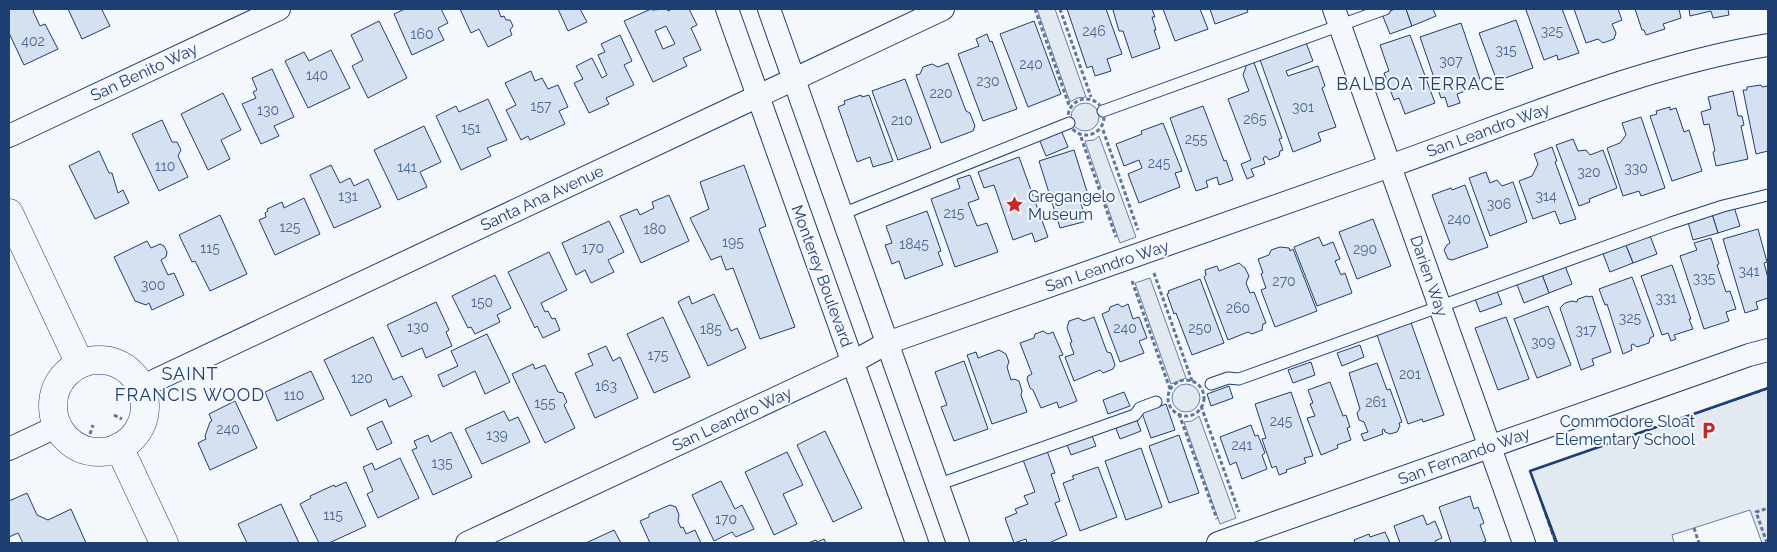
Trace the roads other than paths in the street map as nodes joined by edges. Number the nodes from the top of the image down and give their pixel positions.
1 (279, 9) edge
2 (727, 9) edge
3 (768, 9) edge
4 (943, 9) edge
5 (1384, 9) edge
6 (1337, 17) edge
7 (1768, 45) edge
8 (793, 79) junction
9 (758, 96) junction
10 (1103, 110) dead end
11 (1069, 123) dead end
12 (9, 136) edge
13 (1390, 166) junction
14 (1768, 195) edge
15 (9, 213) edge
16 (842, 214) junction
17 (1440, 305) junction
18 (887, 343) junction
19 (1768, 350) edge
20 (853, 362) junction
21 (80, 364) junction
22 (1211, 384) dead end
23 (141, 387) junction
24 (1156, 402) dead end
25 (58, 426) junction
26 (119, 447) junction
27 (1489, 447) junction
28 (9, 449) edge
29 (937, 485) junction
30 (1221, 542) edge
31 (164, 543) edge
32 (467, 543) edge
33 (917, 543) edge
34 (958, 543) edge
35 (1524, 543) edge

1 - 12 street, San Benito Way
2 - 9 street, Monterey Boulevard
3 - 8 street
4 - 8 street, Santa Ana Avenue
5 - 6 lane
6 - 10 lane
6 - 13 street, Darien Way
7 - 13 street, San Leandro Way
8 - 9 street, Santa Ana Avenue
8 - 16 street
9 - 20 street, Monterey Boulevard
9 - 23 street, Santa Ana Avenue
11 - 16 lane
13 - 17 street, Darien Way
13 - 18 street, San Leandro Way
14 - 17 lane
15 - 21 main road
16 - 18 street
17 - 22 lane
17 - 27 street, Darien Way
18 - 20 street, San Leandro Way
18 - 29 street
19 - 27 street, San Fernando Way
20 - 32 street, San Leandro Way
20 - 33 street, Monterey Boulevard
21 - 23 main road
21 - 25 main road
23 - 26 main road
24 - 29 lane
25 - 26 main road
25 - 28 street
26 - 31 main road
27 - 30 street, San Fernando Way
27 - 35 street, Darien Way
29 - 34 street

